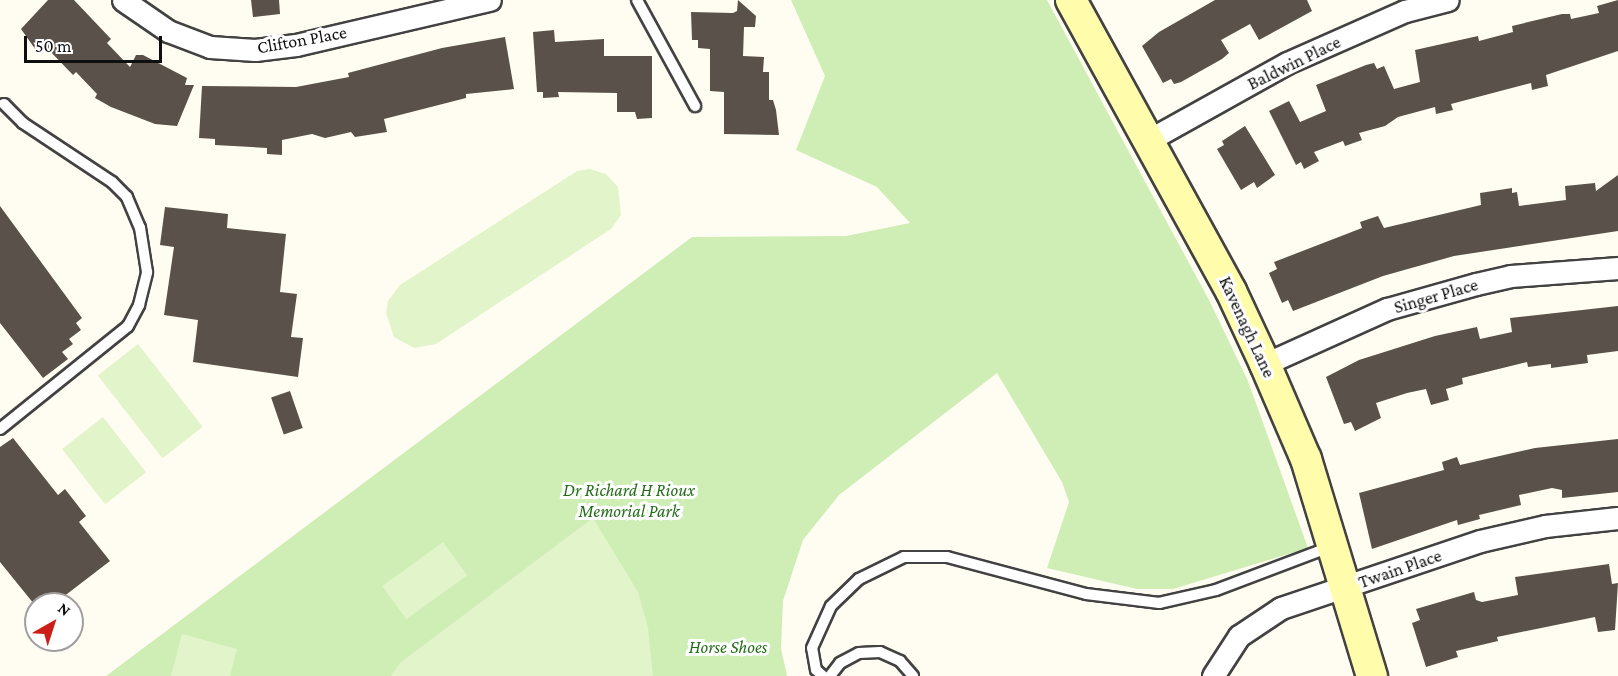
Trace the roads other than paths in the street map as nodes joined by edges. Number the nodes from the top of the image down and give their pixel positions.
1 (123, 0) edge
2 (490, 0) edge
3 (637, 0) edge
4 (1071, 0) edge
5 (1448, 0) edge
6 (4, 104) dead end
7 (694, 106) dead end
8 (1147, 141) junction
9 (1618, 268) edge
10 (1265, 364) junction
11 (0, 429) edge
12 (1618, 518) edge
13 (1333, 546) junction
14 (1344, 588) junction
15 (823, 676) edge
16 (830, 676) edge
17 (913, 676) edge
18 (1213, 676) edge
19 (1372, 676) edge

1 - 2 street, Clifton Place
3 - 7 lane
4 - 8 main road, Kavenagh Lane
5 - 8 street, Baldwin Place
6 - 11 lane
8 - 10 main road, Kavenagh Lane
9 - 10 street, Singer Place
10 - 13 main road, Kavenagh Lane
12 - 14 street, Twain Place
13 - 14 main road, Kavenagh Lane
13 - 15 lane
14 - 18 street, Twain Place
14 - 19 main road, Kavenagh Lane
16 - 17 lane

